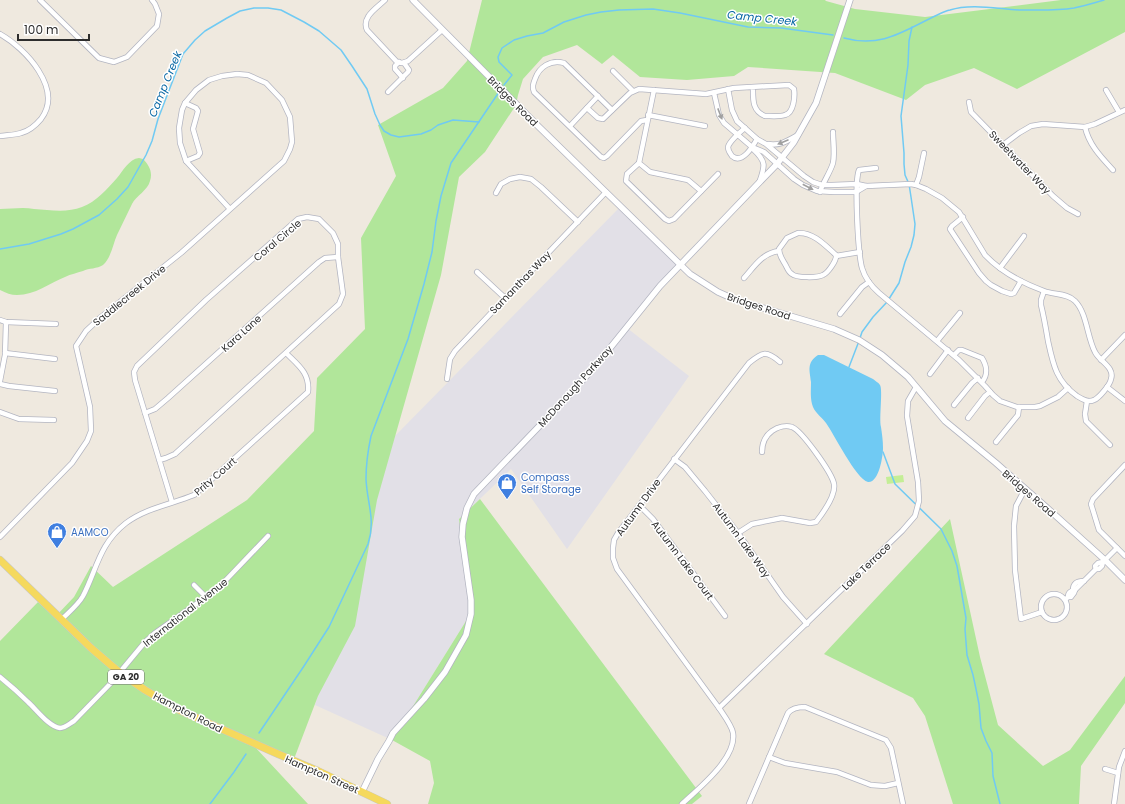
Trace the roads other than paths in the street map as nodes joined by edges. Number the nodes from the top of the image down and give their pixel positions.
1 (40, 0) edge
2 (152, 0) edge
3 (385, 0) edge
4 (413, 0) edge
5 (850, 0) edge
6 (442, 30) junction
7 (0, 34) edge
8 (399, 62) junction
9 (404, 63) junction
10 (613, 70) dead end
11 (403, 78) junction
12 (753, 87) junction
13 (728, 89) junction
14 (633, 90) junction
15 (654, 90) junction
16 (1106, 90) dead end
17 (388, 92) dead end
18 (714, 93) junction
19 (598, 96) junction
20 (969, 102) dead end
21 (185, 103) junction
22 (587, 108) junction
23 (612, 110) junction
24 (1125, 110) edge
25 (1118, 112) junction
26 (648, 118) junction
27 (570, 126) junction
28 (705, 126) dead end
29 (1086, 127) junction
30 (745, 128) junction
31 (833, 132) dead end
32 (799, 134) junction
33 (738, 135) junction
34 (0, 136) edge
35 (757, 139) junction
36 (766, 144) junction
37 (1003, 145) junction
38 (752, 148) junction
39 (924, 153) dead end
40 (782, 158) junction
41 (186, 161) junction
42 (639, 163) junction
43 (777, 164) junction
44 (876, 168) dead end
45 (1113, 170) dead end
46 (718, 174) dead end
47 (758, 183) junction
48 (857, 184) junction
49 (822, 185) junction
50 (916, 185) junction
51 (866, 186) junction
52 (701, 191) junction
53 (606, 192) junction
54 (820, 192) junction
55 (856, 192) junction
56 (496, 193) dead end
57 (230, 209) junction
58 (1078, 214) dead end
59 (963, 217) junction
60 (578, 222) junction
61 (1024, 236) dead end
62 (779, 251) junction
63 (860, 252) junction
64 (836, 256) junction
65 (338, 257) junction
66 (680, 264) junction
67 (1000, 268) junction
68 (477, 272) dead end
69 (744, 278) dead end
70 (1021, 281) junction
71 (869, 282) junction
72 (1044, 291) junction
73 (505, 298) junction
74 (960, 313) dead end
75 (840, 314) dead end
76 (0, 320) edge
77 (6, 322) junction
78 (56, 324) dead end
79 (1125, 335) edge
80 (937, 341) junction
81 (948, 350) junction
82 (286, 353) junction
83 (3, 354) edge
84 (954, 355) junction
85 (54, 359) dead end
86 (1101, 360) junction
87 (780, 362) dead end
88 (930, 374) dead end
89 (978, 378) junction
90 (447, 379) dead end
91 (0, 381) edge
92 (982, 382) junction
93 (0, 384) edge
94 (1107, 386) junction
95 (916, 387) junction
96 (1068, 388) junction
97 (55, 392) dead end
98 (990, 392) junction
99 (1087, 401) junction
100 (1125, 401) edge
101 (954, 405) dead end
102 (1019, 407) junction
103 (0, 412) edge
104 (145, 413) junction
105 (968, 418) dead end
106 (54, 420) dead end
107 (996, 442) dead end
108 (1110, 445) dead end
109 (762, 452) dead end
110 (674, 459) junction
111 (160, 460) junction
112 (1125, 465) edge
113 (1025, 489) junction
114 (172, 502) junction
115 (639, 505) junction
116 (738, 533) junction
117 (268, 536) dead end
118 (0, 537) edge
119 (1117, 548) junction
120 (1125, 556) edge
121 (0, 560) edge
122 (1104, 561) junction
123 (1125, 580) edge
124 (194, 585) dead end
125 (206, 596) junction
126 (1066, 598) junction
127 (1042, 612) junction
128 (724, 616) dead end
129 (62, 619) junction
130 (807, 624) junction
131 (119, 672) junction
132 (0, 677) edge
133 (719, 708) junction
134 (1125, 751) edge
135 (278, 754) joint
136 (769, 757) junction
137 (1105, 769) dead end
138 (1118, 773) junction
139 (898, 783) junction
140 (362, 792) junction
141 (387, 804) edge
142 (682, 804) edge
143 (749, 804) edge
144 (903, 804) edge
145 (1114, 804) edge

1 - 2 street
3 - 8 street
4 - 6 street, Bridges Road
5 - 32 street, McDonough Parkway
6 - 9 street
6 - 53 street, Bridges Road
7 - 34 street
8 - 9 street
8 - 11 street
9 - 11 street
10 - 14 street
11 - 17 street
12 - 12 street
12 - 13 street
13 - 18 street
13 - 30 street
14 - 15 street
14 - 23 street
15 - 18 street
15 - 26 street
16 - 25 street
18 -> 33 street
19 - 22 street
19 - 23 street
19 - 27 street
20 - 37 street, Sweetwater Way
21 - 41 street, Saddlecreek Drive
21 - 41 street
21 - 57 street, Saddlecreek Drive
22 - 23 street
22 - 27 street
24 - 25 street
25 - 29 street
26 - 27 street
26 - 28 street
26 - 42 street
29 - 37 street
29 - 45 street
30 - 33 street
30 - 35 street
31 - 49 street
32 -> 36 street
32 - 40 street, McDonough Parkway
33 - 38 street
33 - 38 street
35 - 36 street
35 - 38 street
36 - 40 street
37 - 58 street, Sweetwater Way
38 - 43 street
38 - 47 street
39 - 50 street
40 - 43 street, McDonough Parkway
40 - 49 street
41 - 57 street, Saddlecreek Drive
42 - 52 street
42 - 52 street
43 - 47 street, McDonough Parkway
43 -> 54 street
44 - 48 street
46 - 52 street
47 - 66 street, McDonough Parkway
48 - 49 street
48 - 51 street
48 - 55 street
49 - 54 street
50 - 51 street
50 - 59 street
51 - 55 street
53 - 60 street, Samanthas Way
53 - 66 street, Bridges Road
54 - 55 street
55 - 63 street
56 - 60 street
57 - 118 street, Saddlecreek Drive
59 - 67 street
59 - 70 street
60 - 73 street, Samanthas Way
61 - 67 street
62 - 64 street
62 - 64 street
62 - 69 street
63 - 64 street
63 - 71 street
65 - 82 street, Coral Circle
65 - 104 street, Kara Lane
65 - 104 street, Coral Circle
66 - 95 street, Bridges Road
66 - 140 street, McDonough Parkway
67 - 70 street
68 - 73 street
70 - 72 street
71 - 75 street
71 - 80 street
72 - 86 street
72 - 96 street
73 - 90 street, Samanthas Way
74 - 80 street
76 - 77 street
77 - 78 street
77 - 83 street
79 - 86 street
80 - 81 street
81 - 84 street
81 - 88 street
82 - 111 street, Coral Circle
82 - 114 street, Prity Court
83 - 85 street
83 - 91 street
84 - 89 street
84 - 92 street
86 - 94 street
87 - 110 street, Autumn Drive
89 - 92 street
89 - 101 street
92 - 98 street
93 - 97 street
94 - 99 street
94 - 100 street
95 - 113 street, Bridges Road
95 - 130 street, Lake Terrace
96 - 99 street
96 - 102 street
98 - 102 street
98 - 105 street
99 - 108 street
102 - 107 street
103 - 106 street
104 - 111 street, Coral Circle
109 - 116 street
110 - 115 street, Autumn Drive
110 - 116 street, Autumn Lake Way
111 - 114 street, Coral Circle
112 - 119 street
113 - 122 street, Bridges Road
113 - 127 street
114 - 129 street, Prity Court
115 - 128 street, Autumn Lake Court
115 - 133 street, Autumn Drive
116 - 130 street, Autumn Lake Way
117 - 125 street, International Avenue
119 - 120 street
119 - 122 street
121 - 129 main road, Hampton Road / GA 20
122 - 123 street, Bridges Road
122 - 126 street
124 - 125 street
125 - 131 street, International Avenue
126 - 127 street
126 - 127 street
129 - 131 main road, Hampton Road / GA 20
130 - 133 street, Lake Terrace
131 - 132 street, International Avenue
131 - 135 main road, Hampton Road / GA 20
133 - 142 street, Autumn Drive
134 - 138 street
135 - 140 main road, Hampton Street / GA 20
136 - 139 street
136 - 139 street
136 - 143 street
137 - 138 street
138 - 145 street
139 - 144 street
140 - 141 main road, Hampton Street / GA 20

